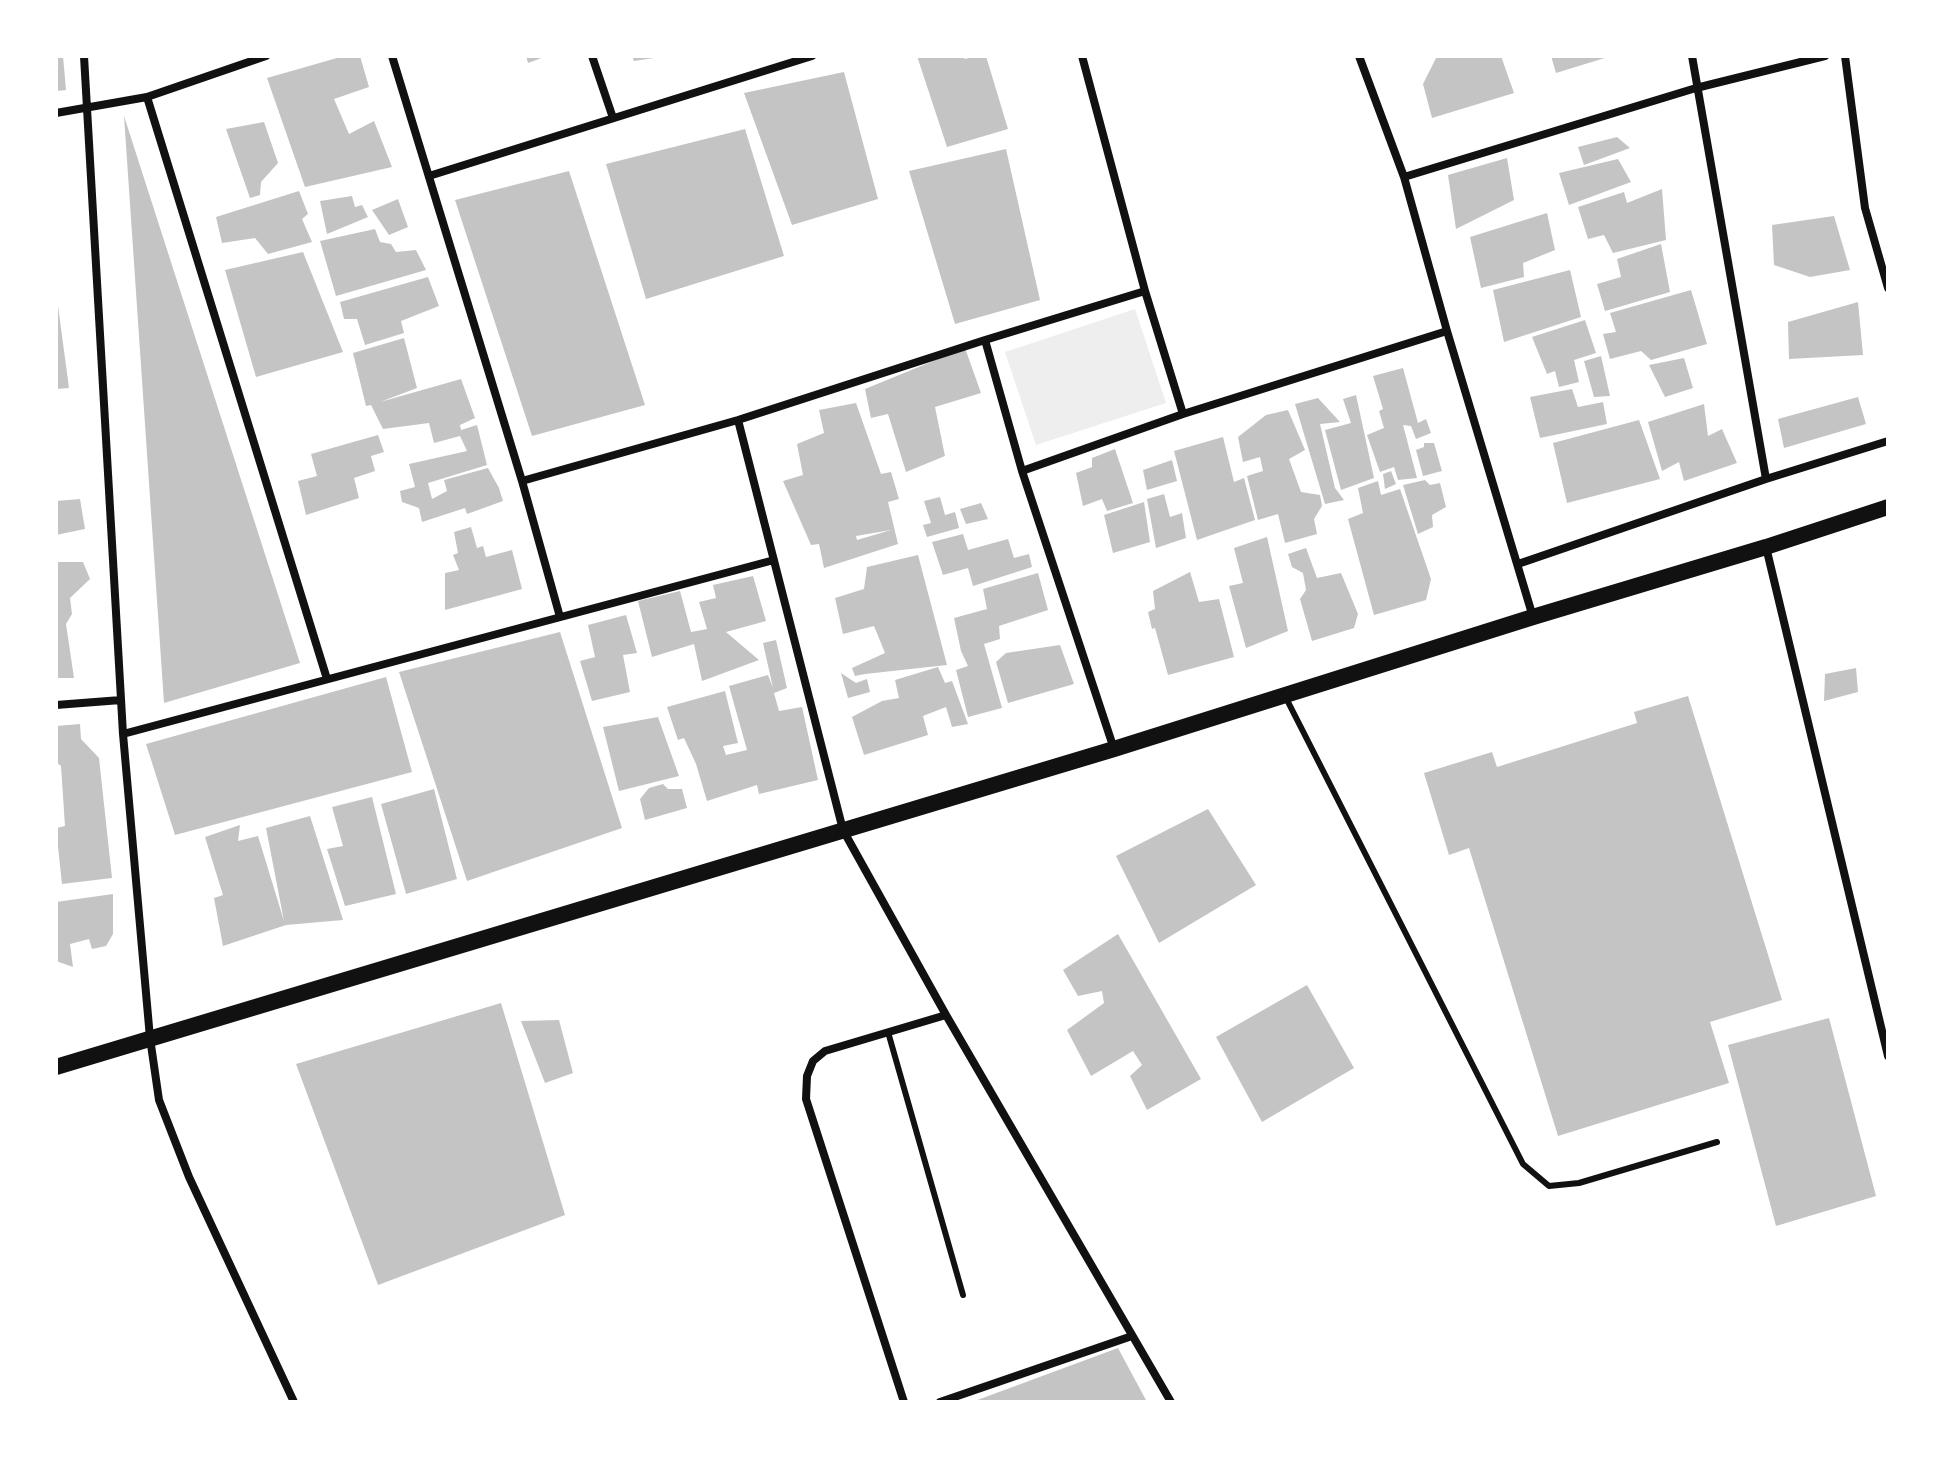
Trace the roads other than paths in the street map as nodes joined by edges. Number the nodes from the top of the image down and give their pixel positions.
1 (84, 56) edge
2 (266, 56) edge
3 (392, 56) edge
4 (592, 56) edge
5 (812, 56) edge
6 (1082, 56) edge
7 (1359, 56) edge
8 (1692, 56) edge
9 (1825, 56) edge
10 (1845, 56) edge
11 (1696, 88) junction
12 (147, 97) junction
13 (88, 109) junction
14 (56, 113) edge
15 (613, 118) junction
16 (429, 176) junction
17 (1404, 177) junction
18 (1888, 288) edge
19 (1145, 291) junction
20 (1447, 331) junction
21 (985, 340) junction
22 (1183, 414) junction
23 (738, 420) junction
24 (1888, 441) edge
25 (1022, 471) junction
26 (1766, 479) junction
27 (522, 481) junction
28 (1888, 507) edge
29 (1766, 547) junction
30 (774, 560) junction
31 (1518, 564) junction
32 (560, 617) junction
33 (1533, 617) junction
34 (327, 679) junction
35 (1285, 696) junction
36 (121, 700) junction
37 (56, 705) edge
38 (123, 734) junction
39 (1114, 749) junction
40 (843, 830) junction
41 (946, 1015) junction
42 (888, 1032) junction
43 (150, 1038) junction
44 (1888, 1056) edge
45 (56, 1067) edge
46 (1717, 1142) dead end
47 (963, 1295) dead end
48 (1132, 1336) junction
49 (294, 1402) edge
50 (904, 1402) edge
51 (940, 1402) edge
52 (1171, 1402) edge

1 - 13 street
2 - 12 street
3 - 16 street
4 - 15 street
5 - 15 street
6 - 19 street
7 - 17 street
8 - 11 street
9 - 11 street
10 - 18 street
11 - 17 street
11 - 26 street
12 - 13 street
12 - 34 street
13 - 14 street
13 - 36 street
15 - 16 street
16 - 27 street
17 - 20 street
19 - 21 street
19 - 22 street
20 - 22 street
20 - 31 street
21 - 23 street
21 - 25 street
22 - 25 street
23 - 27 street
23 - 30 street
24 - 26 street
25 - 39 street
26 - 31 street
27 - 32 street
28 - 29 main road
29 - 33 main road
29 - 44 street
30 - 32 street
30 - 40 street
31 - 33 street
32 - 34 street
33 - 35 main road
34 - 38 street
35 - 39 main road
35 - 46 lane
36 - 37 street
36 - 38 street
38 - 43 street
39 - 40 main road
40 - 41 street
40 - 43 main road
41 - 42 street
41 - 48 street
42 - 47 lane
42 - 50 street
43 - 45 main road
43 - 49 street
48 - 51 street
48 - 52 street

